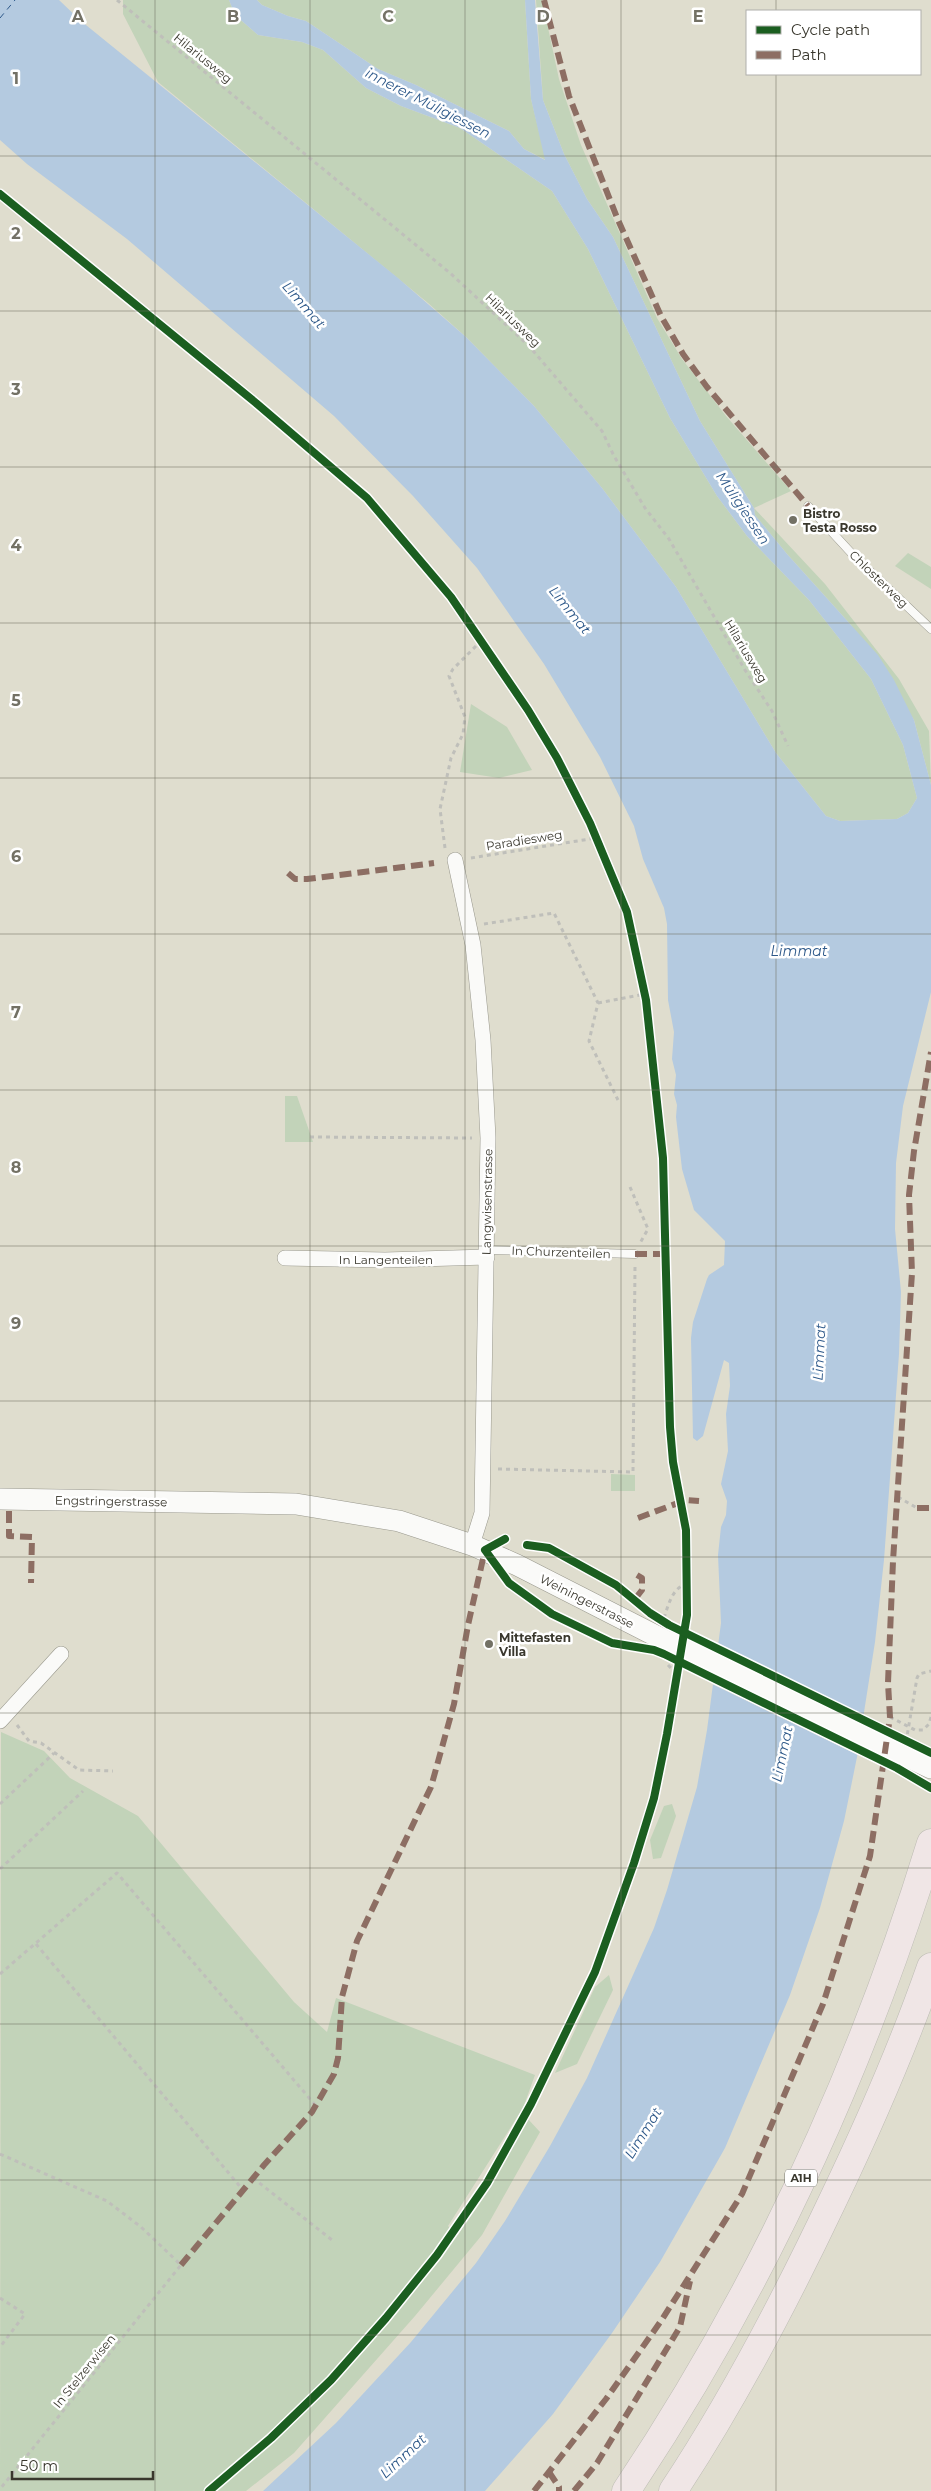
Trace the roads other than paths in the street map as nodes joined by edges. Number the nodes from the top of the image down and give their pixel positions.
1 (808, 506) dead end
2 (931, 629) edge
3 (450, 857) road end
4 (487, 1254) junction
5 (635, 1254) road end
6 (285, 1258) dead end
7 (0, 1499) edge
8 (223, 1503) joint
9 (472, 1545) junction
10 (61, 1654) dead end
11 (4, 1717) edge
12 (931, 1768) edge
13 (931, 1843) edge
14 (931, 1967) edge
15 (626, 2491) edge
16 (673, 2491) edge

1 - 2 lane, Chlosterweg
3 - 4 street, Langwisenstrasse
4 - 5 lane, In Churzenteilen
4 - 6 street, In Langenteilen
4 - 9 street, Langwisenstrasse
7 - 8 main road, Engstringerstrasse
8 - 9 main road, Weiningerstrasse
9 - 12 main road, Weiningerstrasse
10 - 11 street
13 - 15 highway, A1H
14 - 16 highway

